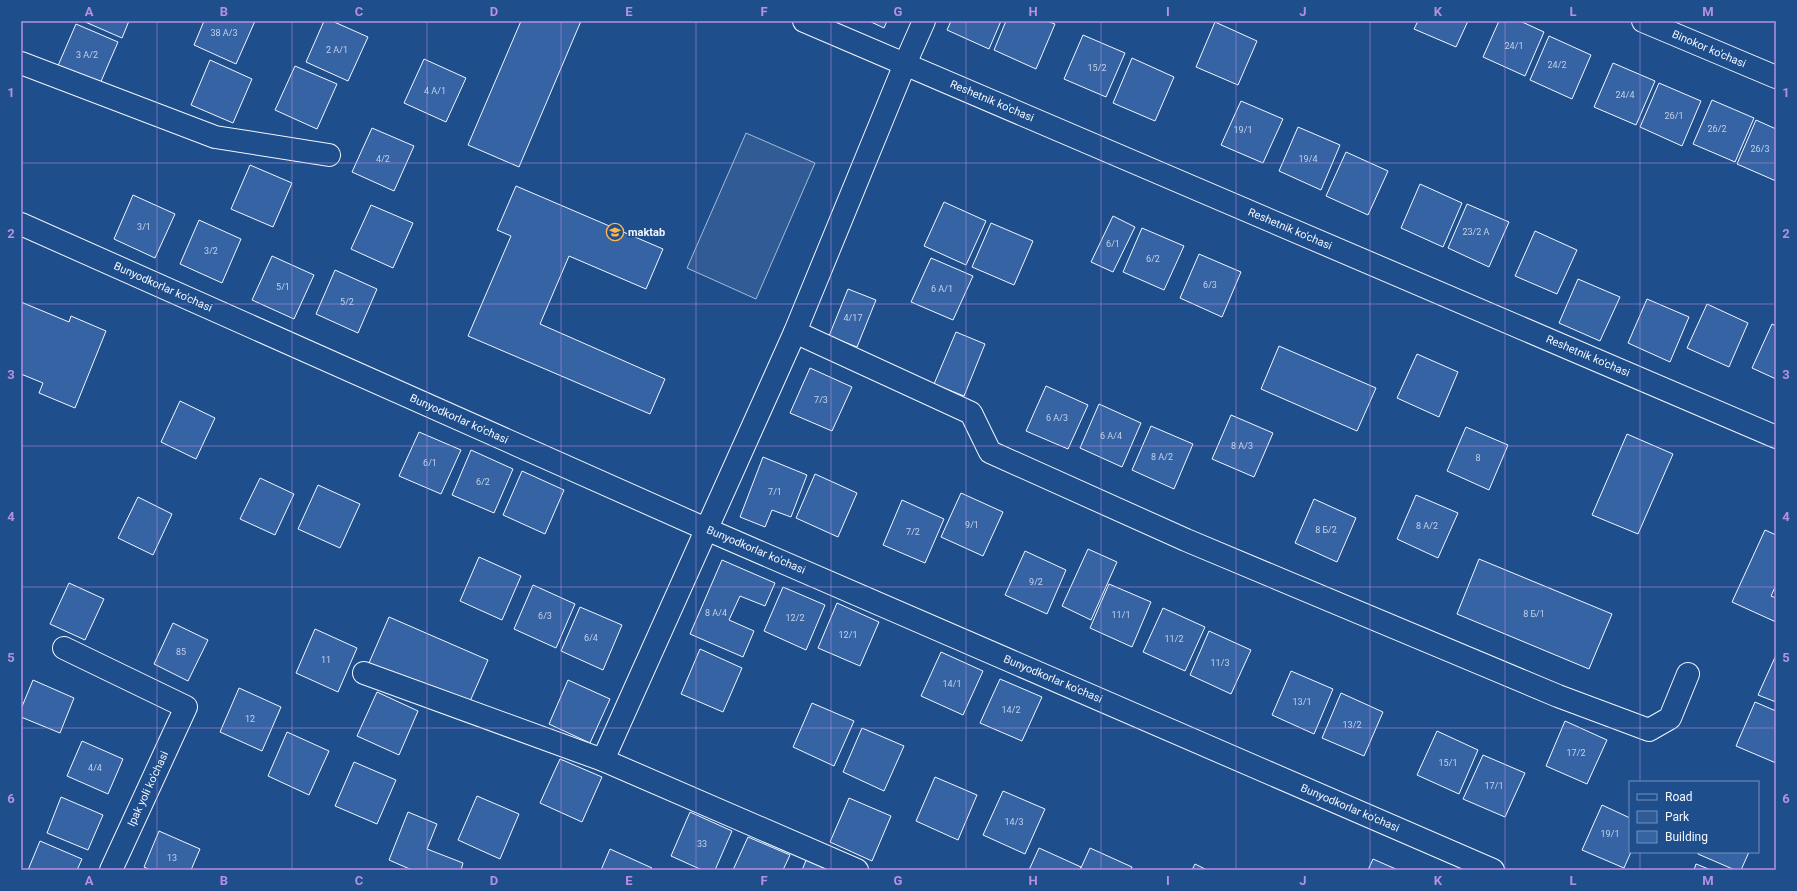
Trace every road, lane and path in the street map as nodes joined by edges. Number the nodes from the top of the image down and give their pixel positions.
1 (804, 21) edge
2 (924, 21) edge
3 (1643, 21) edge
4 (21, 63) edge
5 (905, 64) junction
6 (1776, 77) edge
7 (329, 155) dead end
8 (21, 224) edge
9 (795, 332) junction
10 (1776, 436) edge
11 (706, 529) junction
12 (64, 648) dead end
13 (364, 673) dead end
14 (1688, 674) dead end
15 (603, 760) junction
16 (111, 870) edge
17 (857, 870) edge
18 (1493, 870) edge

1 - 5 street, Reshetnik ko'chasi
2 - 5 street
3 - 6 street, Binokor ko'chasi
4 - 7 street
5 - 9 street
5 - 10 street, Reshetnik ko'chasi
8 - 11 street, Bunyodkorlar ko'chasi
9 - 11 street
9 - 14 street
11 - 15 street
11 - 18 street, Bunyodkorlar ko'chasi
12 - 16 street, Ipak yoli ko'chasi
13 - 15 street
15 - 17 street

